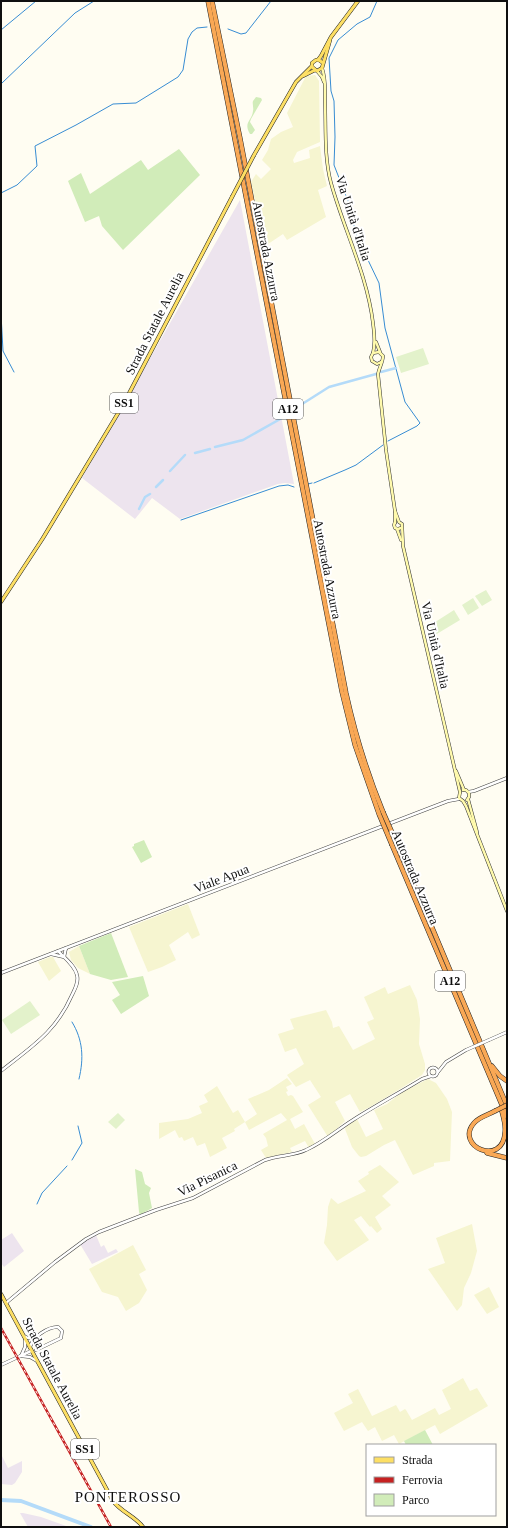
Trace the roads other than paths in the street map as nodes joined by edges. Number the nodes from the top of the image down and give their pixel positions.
1 (208, 1) edge
2 (212, 1) edge
3 (358, 1) edge
4 (330, 39) junction
5 (318, 60) junction
6 (323, 63) junction
7 (312, 66) junction
8 (322, 68) junction
9 (316, 71) junction
10 (325, 88) junction
11 (292, 89) junction
12 (375, 341) junction
13 (373, 352) junction
14 (380, 352) junction
15 (373, 362) junction
16 (381, 362) junction
17 (378, 374) junction
18 (395, 511) junction
19 (399, 522) junction
20 (395, 523) junction
21 (401, 528) junction
22 (397, 529) junction
23 (403, 546) junction
24 (1, 602) edge
25 (454, 767) junction
26 (507, 778) edge
27 (464, 790) junction
28 (474, 791) junction
29 (468, 792) junction
30 (459, 793) junction
31 (470, 796) junction
32 (460, 799) junction
33 (468, 799) junction
34 (448, 801) junction
35 (463, 801) junction
36 (381, 813) junction
37 (480, 842) junction
38 (394, 845) junction
39 (507, 911) edge
40 (66, 948) junction
41 (58, 951) junction
42 (48, 954) junction
43 (64, 957) junction
44 (1, 973) edge
45 (507, 1032) edge
46 (486, 1054) junction
47 (443, 1065) junction
48 (435, 1068) junction
49 (1, 1070) edge
50 (428, 1072) junction
51 (438, 1072) junction
52 (431, 1076) junction
53 (422, 1079) junction
54 (507, 1081) edge
55 (498, 1096) junction
56 (507, 1106) edge
57 (495, 1111) junction
58 (507, 1117) edge
59 (507, 1158) edge
60 (1, 1294) edge
61 (6, 1303) junction
62 (23, 1336) junction
63 (34, 1338) junction
64 (25, 1339) junction
65 (30, 1347) junction
66 (36, 1350) dead end
67 (31, 1352) dead end
68 (20, 1356) junction
69 (37, 1361) junction
70 (1, 1365) edge
71 (143, 1527) edge

1 - 36 highway, Autostrada Azzurra / A12
2 - 36 highway, Autostrada Azzurra / A12
3 - 4 main road
4 - 5 main road
4 - 6 main road
5 - 6 main road
5 - 7 main road
6 - 8 main road
7 - 9 main road
7 - 11 main road, Strada Statale Aurelia / SS1
8 - 9 main road
8 - 10 main road, Via Unità d'Italia
9 - 10 main road, Via Unità d'Italia
9 - 11 main road, Strada Statale Aurelia
10 - 12 main road, Via Unità d'Italia
11 - 24 main road, Strada Statale Aurelia / SS1, bridge
12 - 13 main road, Via Unità d'Italia
12 - 14 main road
13 - 14 main road
13 - 15 main road
14 - 16 main road
15 - 16 main road
15 - 17 main road
16 - 17 main road
17 - 18 main road
18 - 19 main road
18 - 20 main road
19 - 20 main road
19 - 21 main road
20 - 22 main road
21 - 22 main road
21 - 23 main road, Via Unità d'Italia
22 - 23 main road
23 - 25 main road, Via Unità d'Italia
25 - 27 main road
25 - 30 main road
26 - 28 street
27 - 29 main road
27 - 30 main road
28 - 29 street
28 - 31 street
29 - 31 main road
30 - 32 main road
30 - 34 street, Viale Apua
31 - 33 main road
32 - 34 street, Viale Apua
32 - 35 main road
33 - 35 main road
33 - 37 main road
34 - 40 street, Viale Apua
35 - 37 main road
36 - 38 highway, Autostrada Azzurra / A12, bridge
37 - 39 main road
38 - 46 highway, Autostrada Azzurra / A12
38 - 55 highway, Autostrada Azzurra / A12
40 - 41 street, Viale Apua
40 - 43 street
41 - 42 street, Viale Apua
41 - 43 street
42 - 43 street
42 - 44 street, Viale Apua
43 - 49 street
45 - 47 street, Via Pisanica, bridge
46 - 54 highway
46 - 56 highway, Autostrada Azzurra / A12
47 - 48 street, Via Pisanica
47 - 51 street, Via Pisanica
48 - 50 street, Via Pisanica
48 - 51 street
50 - 52 street
50 - 53 street, Via Pisanica
51 - 52 street, Via Pisanica
52 - 53 street, Via Pisanica
53 - 61 street, Via Pisanica
55 - 57 highway
55 - 58 highway, Autostrada Azzurra / A12
56 - 57 highway, bridge
57 - 59 highway
60 - 61 main road, Strada Statale Aurelia / SS1
61 - 62 main road, Strada Statale Aurelia / SS1
62 - 63 street
62 - 64 main road, Strada Statale Aurelia / SS1
63 - 65 street
63 - 66 street
64 - 65 main road, Strada Statale Aurelia / SS1
64 - 68 street
65 - 69 main road, Strada Statale Aurelia / SS1
67 - 68 street
68 - 69 street
68 - 70 street
69 - 71 main road, Strada Statale Aurelia / SS1

